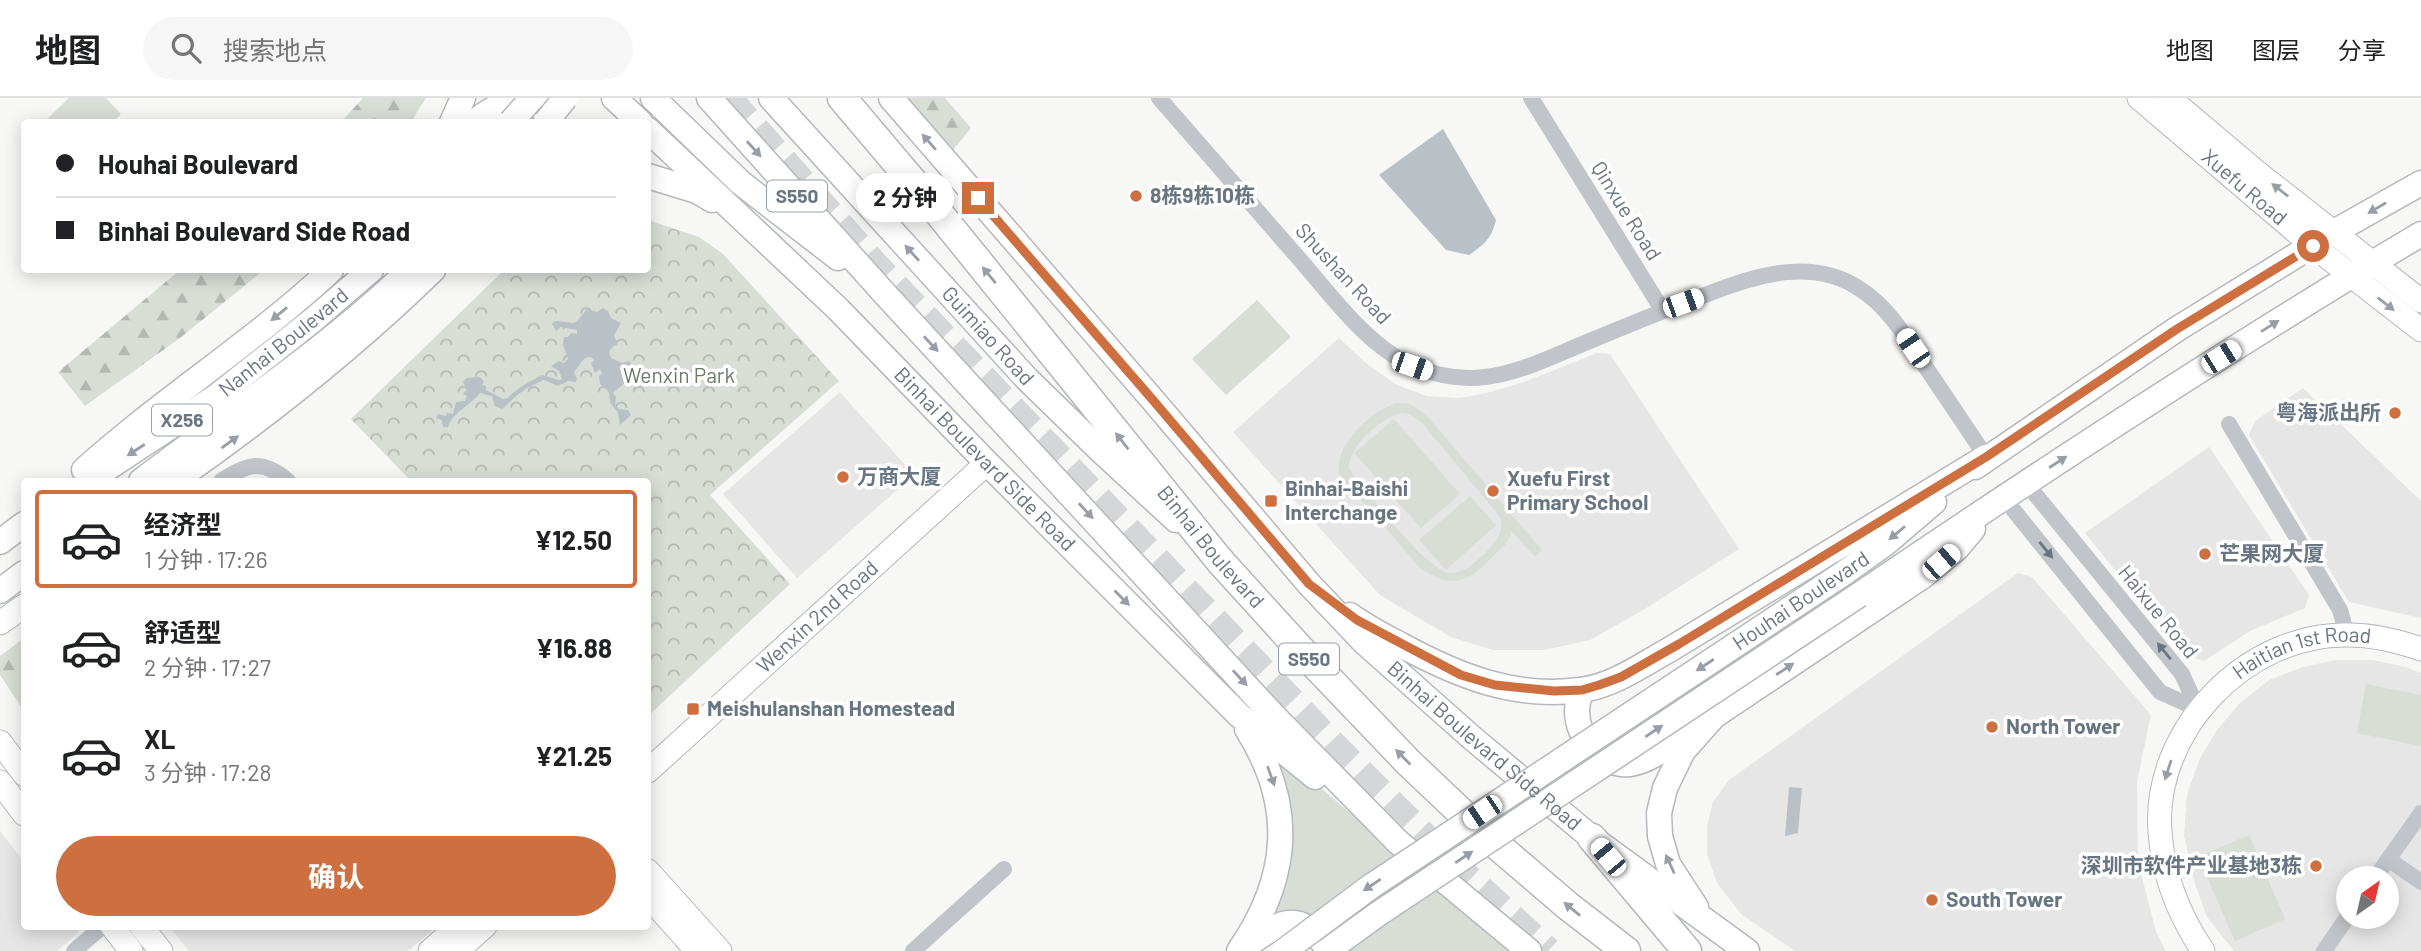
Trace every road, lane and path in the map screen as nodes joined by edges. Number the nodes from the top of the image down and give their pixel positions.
1 (463, 98) edge
2 (532, 98) edge
3 (565, 98) edge
4 (614, 98) edge
5 (653, 98) edge
6 (709, 98) edge
7 (771, 98) edge
8 (842, 98) edge
9 (891, 98) edge
10 (1159, 98) edge
11 (1531, 98) edge
12 (2139, 98) edge
13 (2169, 98) edge
14 (453, 119) edge
15 (478, 119) edge
16 (514, 119) edge
17 (548, 119) edge
18 (552, 119) edge
19 (637, 119) edge
20 (651, 133) edge
21 (651, 177) edge
22 (741, 183) junction
23 (2421, 183) edge
24 (732, 211) junction
25 (2334, 232) junction
26 (2421, 234) edge
27 (2313, 246) junction
28 (2372, 264) junction
29 (327, 273) edge
30 (367, 273) edge
31 (407, 273) edge
32 (430, 273) edge
33 (2351, 276) junction
34 (885, 294) junction
35 (2421, 301) edge
36 (838, 309) junction
37 (1663, 311) junction
38 (2421, 330) edge
39 (2230, 424) dead end
40 (1986, 457) junction
41 (987, 463) junction
42 (74, 478) edge
43 (93, 478) edge
44 (145, 478) edge
45 (178, 478) edge
46 (227, 478) edge
47 (284, 478) edge
48 (2026, 482) junction
49 (1999, 500) junction
50 (1220, 561) junction
51 (1309, 584) junction
52 (21, 608) edge
53 (0, 623) edge
54 (2347, 635) junction
55 (2421, 649) edge
56 (1582, 690) junction
57 (2198, 709) junction
58 (1240, 716) junction
59 (1714, 716) junction
60 (0, 742) edge
61 (651, 768) edge
62 (21, 770) edge
63 (0, 782) edge
64 (21, 810) edge
65 (2421, 813) edge
66 (1592, 838) junction
67 (1398, 842) junction
68 (2388, 859) junction
69 (2383, 866) edge
70 (1004, 869) dead end
71 (651, 874) edge
72 (2421, 882) edge
73 (651, 899) edge
74 (1706, 922) junction
75 (2339, 929) edge
76 (98, 930) edge
77 (115, 930) edge
78 (144, 930) edge
79 (454, 930) edge
80 (481, 930) edge
81 (74, 951) edge
82 (131, 951) edge
83 (161, 951) edge
84 (430, 951) edge
85 (457, 951) edge
86 (697, 951) edge
87 (720, 951) edge
88 (913, 951) edge
89 (1240, 951) edge
90 (1284, 951) edge
91 (1327, 951) edge
92 (1529, 951) edge
93 (1626, 951) edge
94 (1687, 951) edge
95 (1747, 951) edge
96 (2203, 951) edge
97 (2324, 951) edge

1 - 14 main road
2 - 16 main road, bridge
3 - 17 main road, bridge
4 - 19 main road
5 - 22 main road
6 -> 34 main road, S550
50 -> 7 main road, Guimiao Road / S550
50 -> 8 highway, Binhai Boulevard / S550
51 -> 9 main road, Binhai Boulevard Side Road / S550
10 - 37 street, Shushan Road
11 - 37 street, Qinxue Road
12 - 27 street, Xuefu Road
25 -> 13 street, Xuefu Road
15 - 18 main road
20 - 24 main road
21 - 24 main road
22 - 34 main road
22 - 36 main road
23 -> 25 main road, Houhai Boulevard
24 - 36 main road, Binhai Boulevard Side Road
25 - 27 main road, Houhai Boulevard
25 - 28 street, Xuefu Road
26 - 28 main road, Houhai Boulevard
27 - 33 street, Xuefu Road
27 - 40 main road, Houhai Boulevard
28 - 33 main road, Houhai Boulevard
28 - 35 street, Xuefu Road
29 -> 42 main road
30 -> 43 main road, Nanhai Boulevard / X256
31 - 44 main road, Nanhai Boulevard / X256
45 -> 32 main road
33 -> 38 street, Xuefu Road
48 -> 33 main road, Houhai Boulevard
34 -> 67 main road
36 - 41 main road, Binhai Boulevard Side Road
37 - 40 street
39 - 54 street
40 - 56 main road
40 -> 90 main road, Houhai Boulevard, bridge
41 -> 58 main road, Binhai Boulevard Side Road
41 - 61 street, Wenxin 2nd Road
46 - 47 street
48 - 49 main road, Houhai Boulevard
57 -> 48 street, Haixue Road
49 -> 57 street
59 -> 49 main road
91 -> 49 main road, Houhai Boulevard, bridge
93 -> 50 highway, Binhai Boulevard / S550
51 - 56 main road
51 - 66 main road, Binhai Boulevard Side Road / S550
52 - 53 street
54 - 55 street, Haitian 1st Road
54 - 57 street, Haitian 1st Road
56 - 59 main road
57 -> 96 street, Haitian 1st Road
58 - 67 main road, Binhai Boulevard Side Road
58 -> 89 main road
74 -> 59 main road
60 - 62 street
63 - 64 street
65 - 68 street
66 - 74 main road, Binhai Boulevard Side Road / S550
66 - 94 highway
67 - 92 main road
68 - 69 street
68 - 72 street
70 - 88 street
71 - 87 street
73 - 86 street
74 - 95 main road, Binhai Boulevard Side Road / S550
75 - 97 street
76 - 81 street
77 - 82 street
78 - 83 street
79 - 84 street
80 - 85 street
89 - 91 main road

